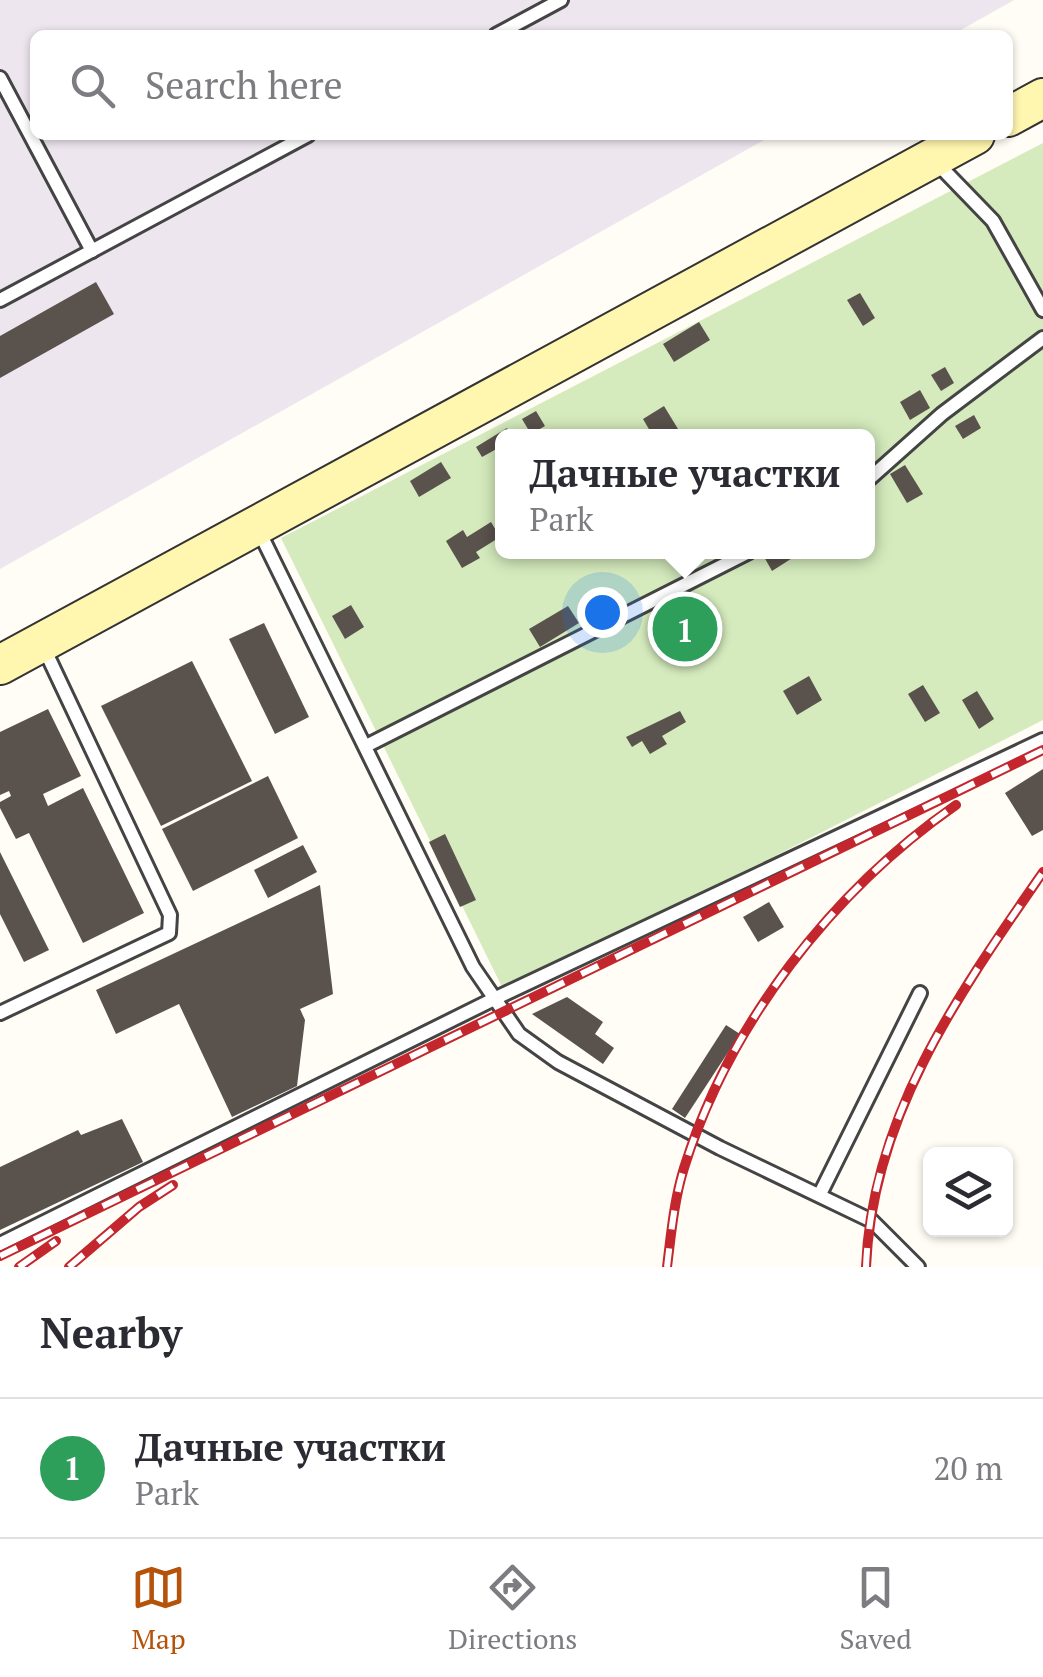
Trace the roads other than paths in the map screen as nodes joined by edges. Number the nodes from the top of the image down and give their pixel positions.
1 (562, 0) edge
2 (505, 30) edge
3 (0, 78) edge
4 (1043, 98) edge
5 (1013, 114) edge
6 (30, 134) edge
7 (33, 140) edge
8 (299, 140) edge
9 (966, 140) edge
10 (932, 158) junction
11 (92, 250) junction
12 (0, 300) edge
13 (1043, 310) edge
14 (1043, 338) edge
15 (875, 474) edge
16 (256, 526) junction
17 (735, 559) edge
18 (42, 642) junction
19 (0, 665) edge
20 (1043, 740) edge
21 (366, 746) junction
22 (920, 994) dead end
23 (494, 999) junction
24 (0, 1013) edge
25 (820, 1194) junction
26 (0, 1244) edge
27 (918, 1267) edge

1 - 2 lane
3 - 6 lane
4 - 5 main road
7 - 11 lane
8 - 11 lane
9 - 10 main road
10 - 13 lane
10 - 16 main road
11 - 12 lane
14 - 15 lane
16 - 18 main road
16 - 21 lane
17 - 21 lane
18 - 19 main road
18 - 24 lane
20 - 23 lane
21 - 23 lane
22 - 25 lane
23 - 25 lane
23 - 26 lane
25 - 27 lane

